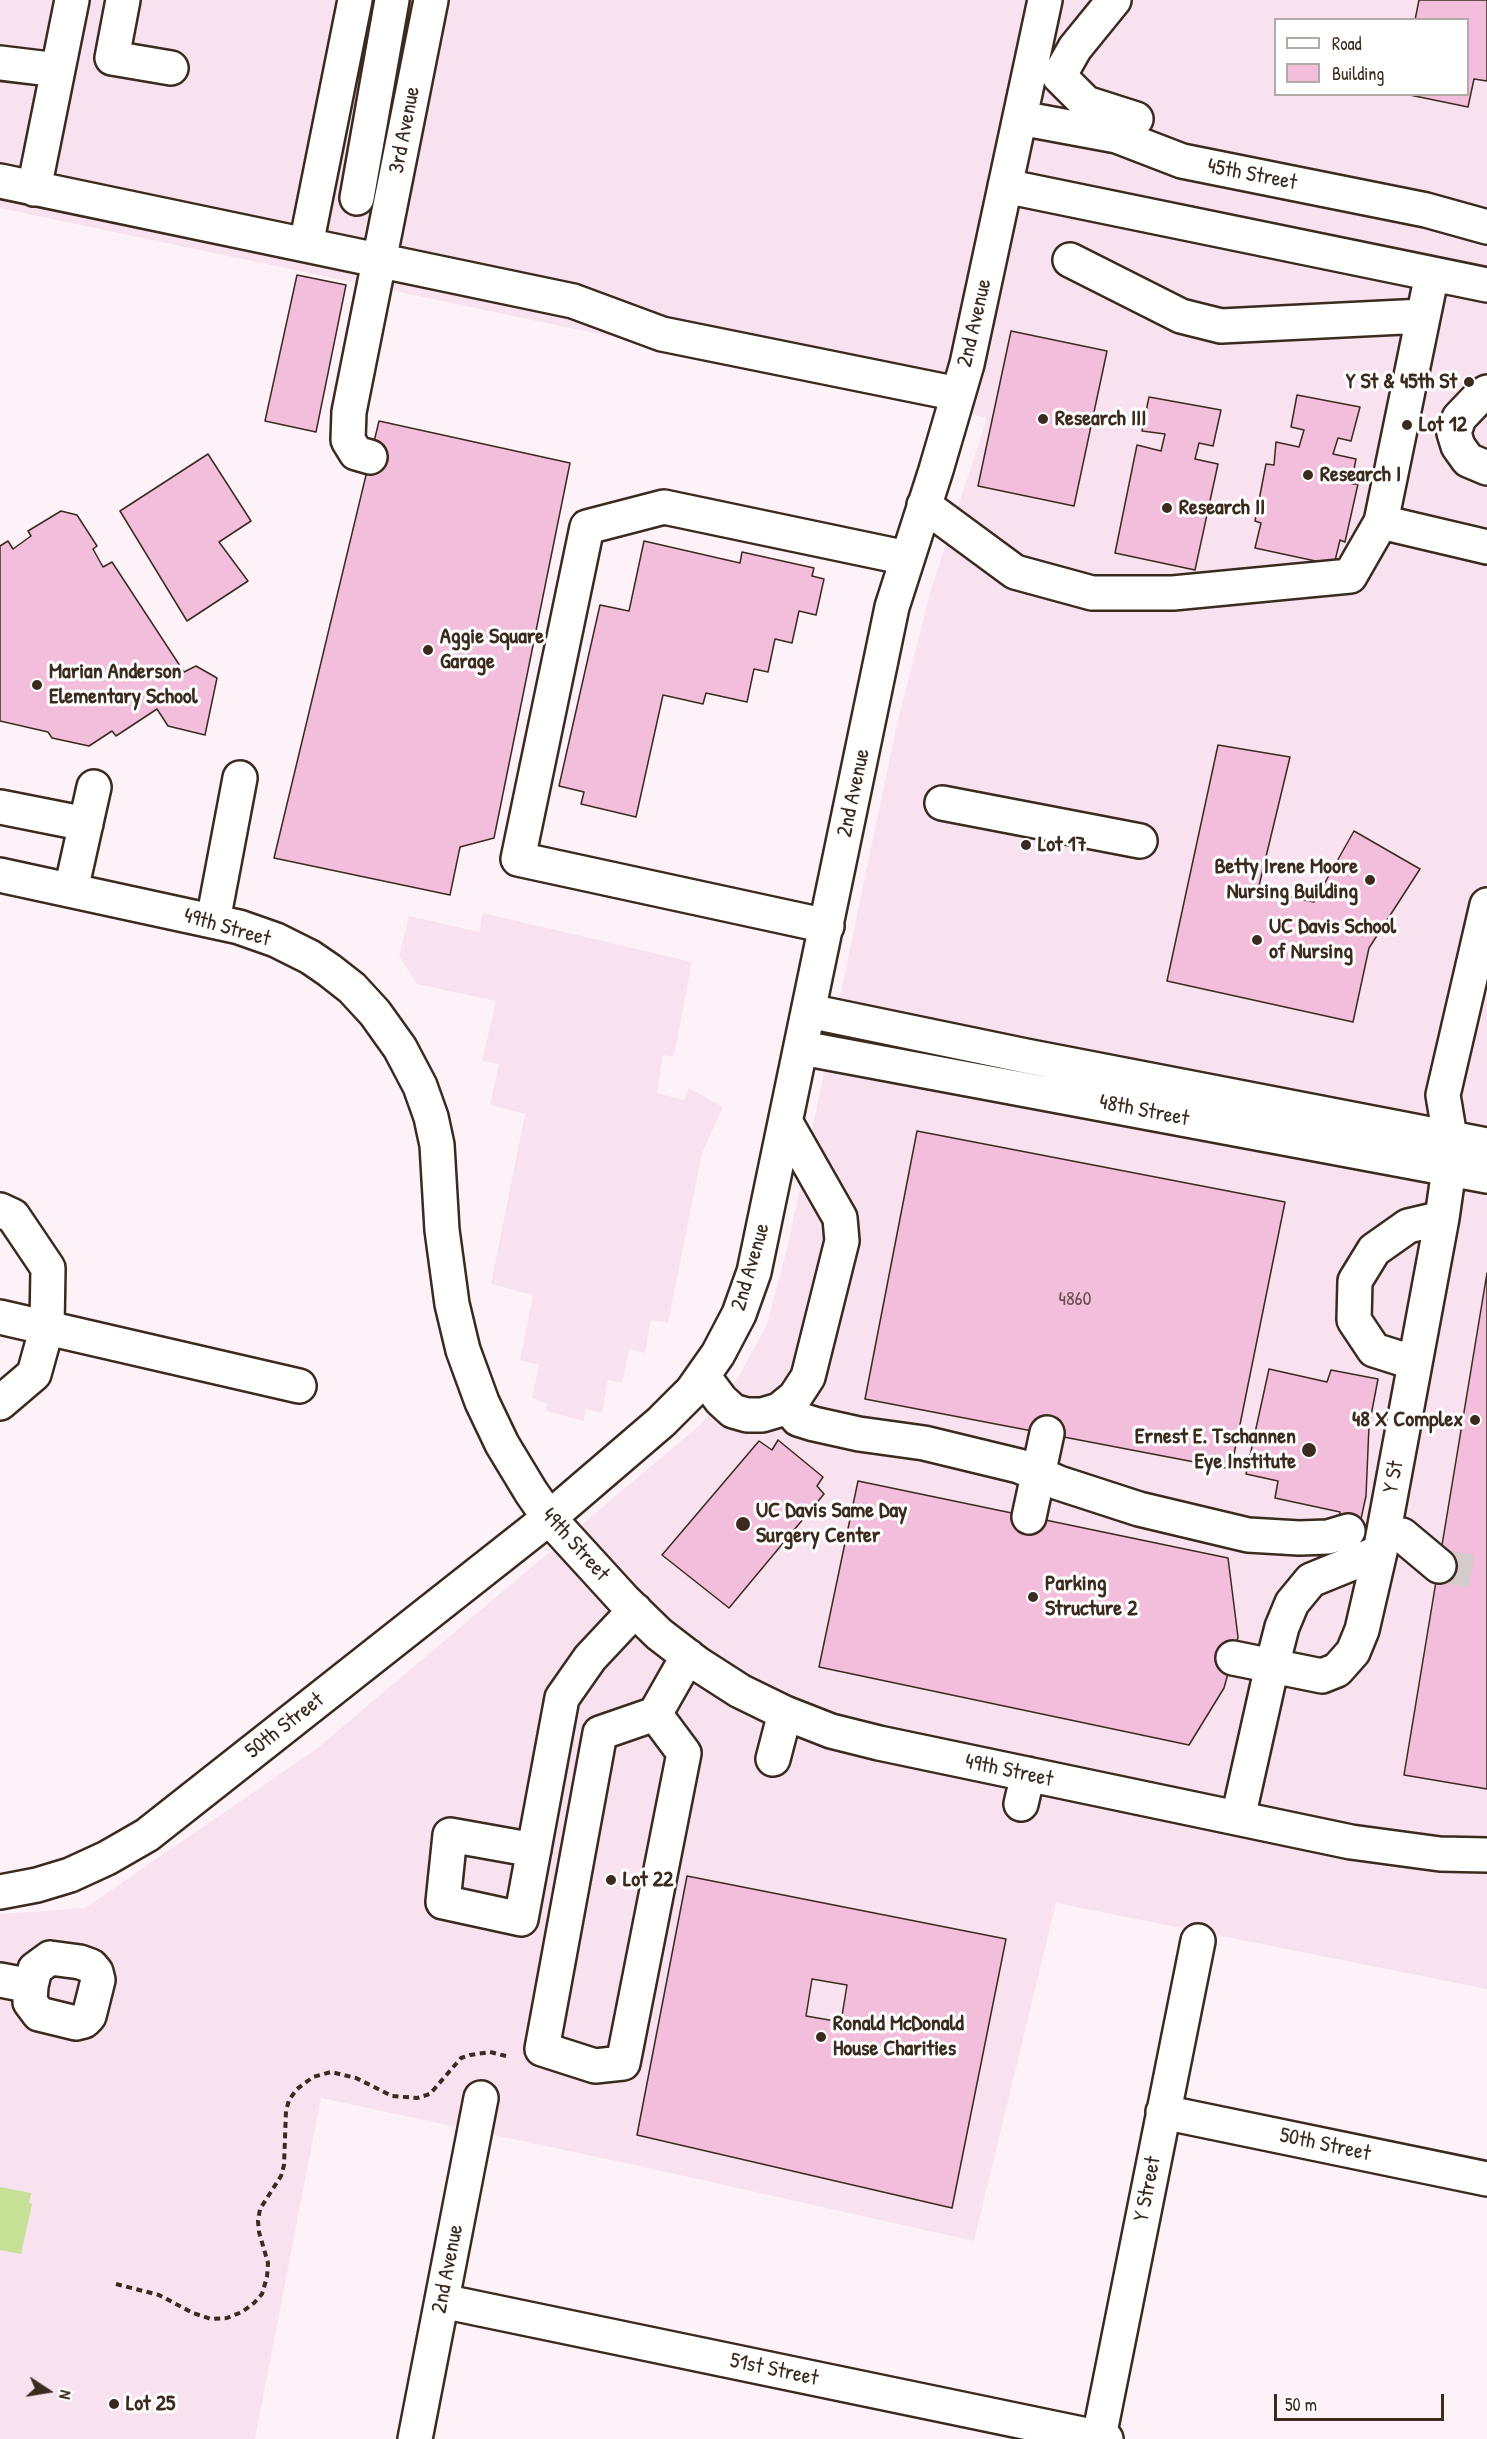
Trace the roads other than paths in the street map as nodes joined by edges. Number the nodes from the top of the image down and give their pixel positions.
1 (72, 0) edge
2 (123, 0) edge
3 (355, 0) edge
4 (392, 0) edge
5 (431, 0) edge
6 (1045, 0) edge
7 (1114, 0) edge
8 (0, 63) edge
9 (171, 68) dead end
10 (58, 69) junction
11 (1020, 118) junction
12 (1136, 119) dead end
13 (0, 181) edge
14 (1005, 186) junction
15 (34, 189) junction
16 (357, 198) dead end
17 (1487, 227) edge
18 (306, 245) junction
19 (378, 260) junction
20 (1070, 260) dead end
21 (1432, 274) junction
22 (1487, 285) edge
23 (1423, 316) junction
24 (1487, 392) edge
25 (958, 394) junction
26 (370, 457) dead end
27 (1487, 468) edge
28 (924, 505) junction
29 (1382, 522) junction
30 (1487, 547) edge
31 (907, 558) junction
32 (240, 778) dead end
33 (94, 787) dead end
34 (942, 803) dead end
35 (0, 807) edge
36 (86, 824) junction
37 (1140, 841) dead end
38 (0, 875) edge
39 (71, 890) junction
40 (1487, 905) edge
41 (213, 921) junction
42 (827, 926) junction
43 (809, 1011) junction
44 (802, 1048) junction
45 (786, 1123) junction
46 (1487, 1144) edge
47 (1450, 1153) junction
48 (1487, 1176) edge
49 (0, 1210) edge
50 (1442, 1218) junction
51 (0, 1317) edge
52 (47, 1327) junction
53 (1415, 1363) junction
54 (703, 1376) junction
55 (299, 1386) dead end
56 (0, 1402) edge
57 (787, 1404) junction
58 (1047, 1433) dead end
59 (1037, 1474) junction
60 (1029, 1517) dead end
61 (549, 1518) junction
62 (1371, 1535) junction
63 (1439, 1566) tunnel mouth
64 (635, 1610) junction
65 (688, 1656) junction
66 (1233, 1657) dead end
67 (1272, 1665) junction
68 (785, 1713) junction
69 (656, 1714) junction
70 (773, 1759) dead end
71 (1238, 1818) junction
72 (534, 1850) dead end
73 (1487, 1855) edge
74 (0, 1892) edge
75 (1198, 1941) dead end
76 (481, 2098) dead end
77 (1163, 2112) junction
78 (1487, 2179) edge
79 (442, 2301) junction
80 (1103, 2438) edge
81 (416, 2439) edge

1 - 10 street
2 - 9 street
3 - 18 street
4 - 16 street
5 - 19 street, 3rd Avenue
6 - 11 street, 2nd Avenue
7 - 12 street
8 - 10 street
10 - 15 street
11 - 14 street, 2nd Avenue
11 - 17 street, 45th Street
13 - 15 street
14 - 21 street
14 - 25 street, 2nd Avenue
15 - 18 street
18 - 19 street
19 - 25 street
19 - 26 street, 3rd Avenue
20 - 23 street
21 - 22 street
21 - 23 street
23 - 29 street
24 - 27 street
25 - 28 street, 2nd Avenue
28 - 29 street
28 - 31 street, 2nd Avenue
29 - 30 street
31 - 42 street, 2nd Avenue
31 - 42 street
32 - 41 street
33 - 36 street
34 - 37 street
35 - 36 street
36 - 39 street
38 - 39 street, 49th Street
39 - 41 street, 49th Street
40 - 47 street, Y St
41 - 61 street, 49th Street
42 - 43 street, 2nd Avenue
43 - 44 street, 2nd Avenue
43 - 47 street, 48th Street
44 - 45 street, 2nd Avenue
44 - 47 street, 48th Street
45 - 54 street, 2nd Avenue
45 - 57 street
46 - 47 street, 48th Street
47 - 48 street, 48th Street
47 - 50 street, Y St
49 - 52 street
50 - 53 street, Y St
50 - 53 street
51 - 52 street
52 - 55 street
52 - 56 street
53 - 62 street, Y St
54 - 57 street
54 - 61 street, 2nd Avenue
57 - 59 street
58 - 59 street
59 - 60 street
59 - 62 street
61 - 64 street, 49th Street
61 - 74 street, 50th Street
62 - 63 street
62 - 67 street
62 - 67 street, Y St
64 - 65 street, 49th Street
64 - 72 street
65 - 68 street, 49th Street
65 - 69 street
66 - 67 street, Y St
67 - 71 street
68 - 70 street
68 - 71 street, 49th Street
69 - 69 street
71 - 73 street, 49th Street
75 - 77 street, Y Street
76 - 79 street, 2nd Avenue
77 - 78 street, 50th Street
77 - 80 street, Y Street
79 - 80 street, 51st Street
79 - 81 street, 2nd Avenue

